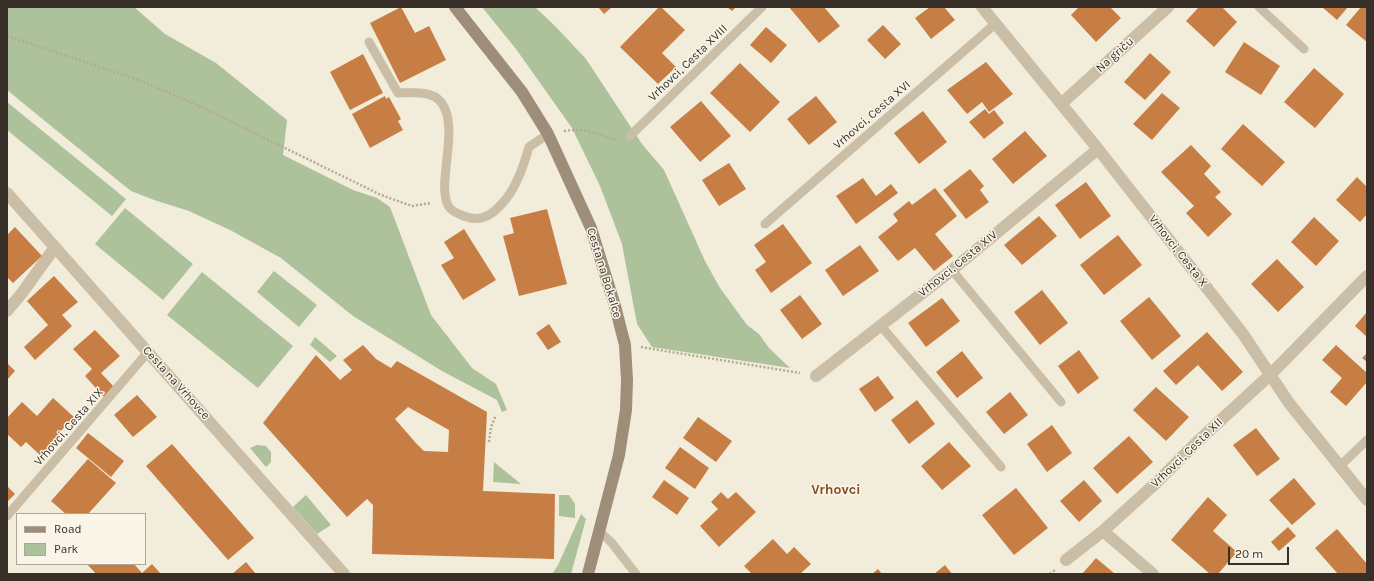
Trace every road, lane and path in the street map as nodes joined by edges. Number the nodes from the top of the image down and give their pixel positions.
1 (455, 7) edge
2 (762, 7) edge
3 (982, 7) edge
4 (1168, 7) edge
5 (1259, 7) edge
6 (995, 24) junction
7 (7, 36) edge
8 (369, 42) dead end
9 (1304, 49) dead end
10 (1061, 104) junction
11 (548, 134) junction
12 (630, 136) joint
13 (1098, 149) junction
14 (7, 193) edge
15 (446, 202) junction
16 (765, 224) dead end
17 (55, 248) junction
18 (952, 270) junction
19 (1367, 276) edge
20 (7, 311) edge
21 (881, 326) junction
22 (625, 345) junction
23 (148, 352) junction
24 (1271, 374) junction
25 (816, 376) joint
26 (1061, 402) dead end
27 (496, 415) dead end
28 (1367, 440) edge
29 (489, 442) dead end
30 (1340, 466) junction
31 (1001, 467) dead end
32 (1367, 500) edge
33 (7, 516) edge
34 (1102, 530) junction
35 (600, 532) junction
36 (1066, 560) dead end
37 (340, 573) edge
38 (588, 574) edge
39 (636, 574) edge
40 (1153, 574) edge

1 - 11 street, Cesta na Bokalce
2 - 12 lane, Vrhovci, Cesta XVIII
3 - 6 street, Vrhovci, Cesta X
4 - 10 street, Na griču
5 - 9 lane
6 - 10 street, Vrhovci, Cesta X
6 - 16 lane, Vrhovci, Cesta XVI
7 - 15 path
8 - 15 lane
10 - 13 street, Vrhovci, Cesta X
11 - 12 path
11 - 15 lane
11 - 22 street, Cesta na Bokalce
13 - 18 street, Vrhovci, Cesta XIV
13 - 24 street, Vrhovci, Cesta X
14 - 17 street, Cesta na Vrhovce
17 - 20 street
17 - 23 street, Cesta na Vrhovce
18 - 21 street, Vrhovci, Cesta XIV
18 - 26 lane
19 - 24 street, Vrhovci, Cesta XII
21 - 25 street, Vrhovci, Cesta XIV
21 - 31 lane
22 - 25 path
22 - 35 street, Cesta na Bokalce
23 - 33 lane, Vrhovci, Cesta XIX
23 - 37 street, Cesta na Vrhovce
24 - 30 street, Vrhovci, Cesta X
24 - 34 street, Vrhovci, Cesta XII
27 - 29 path
28 - 30 lane
30 - 32 street, Vrhovci, Cesta X
34 - 36 street, Vrhovci, Cesta XII
34 - 40 street
35 - 38 street, Cesta na Bokalce
35 - 39 lane

